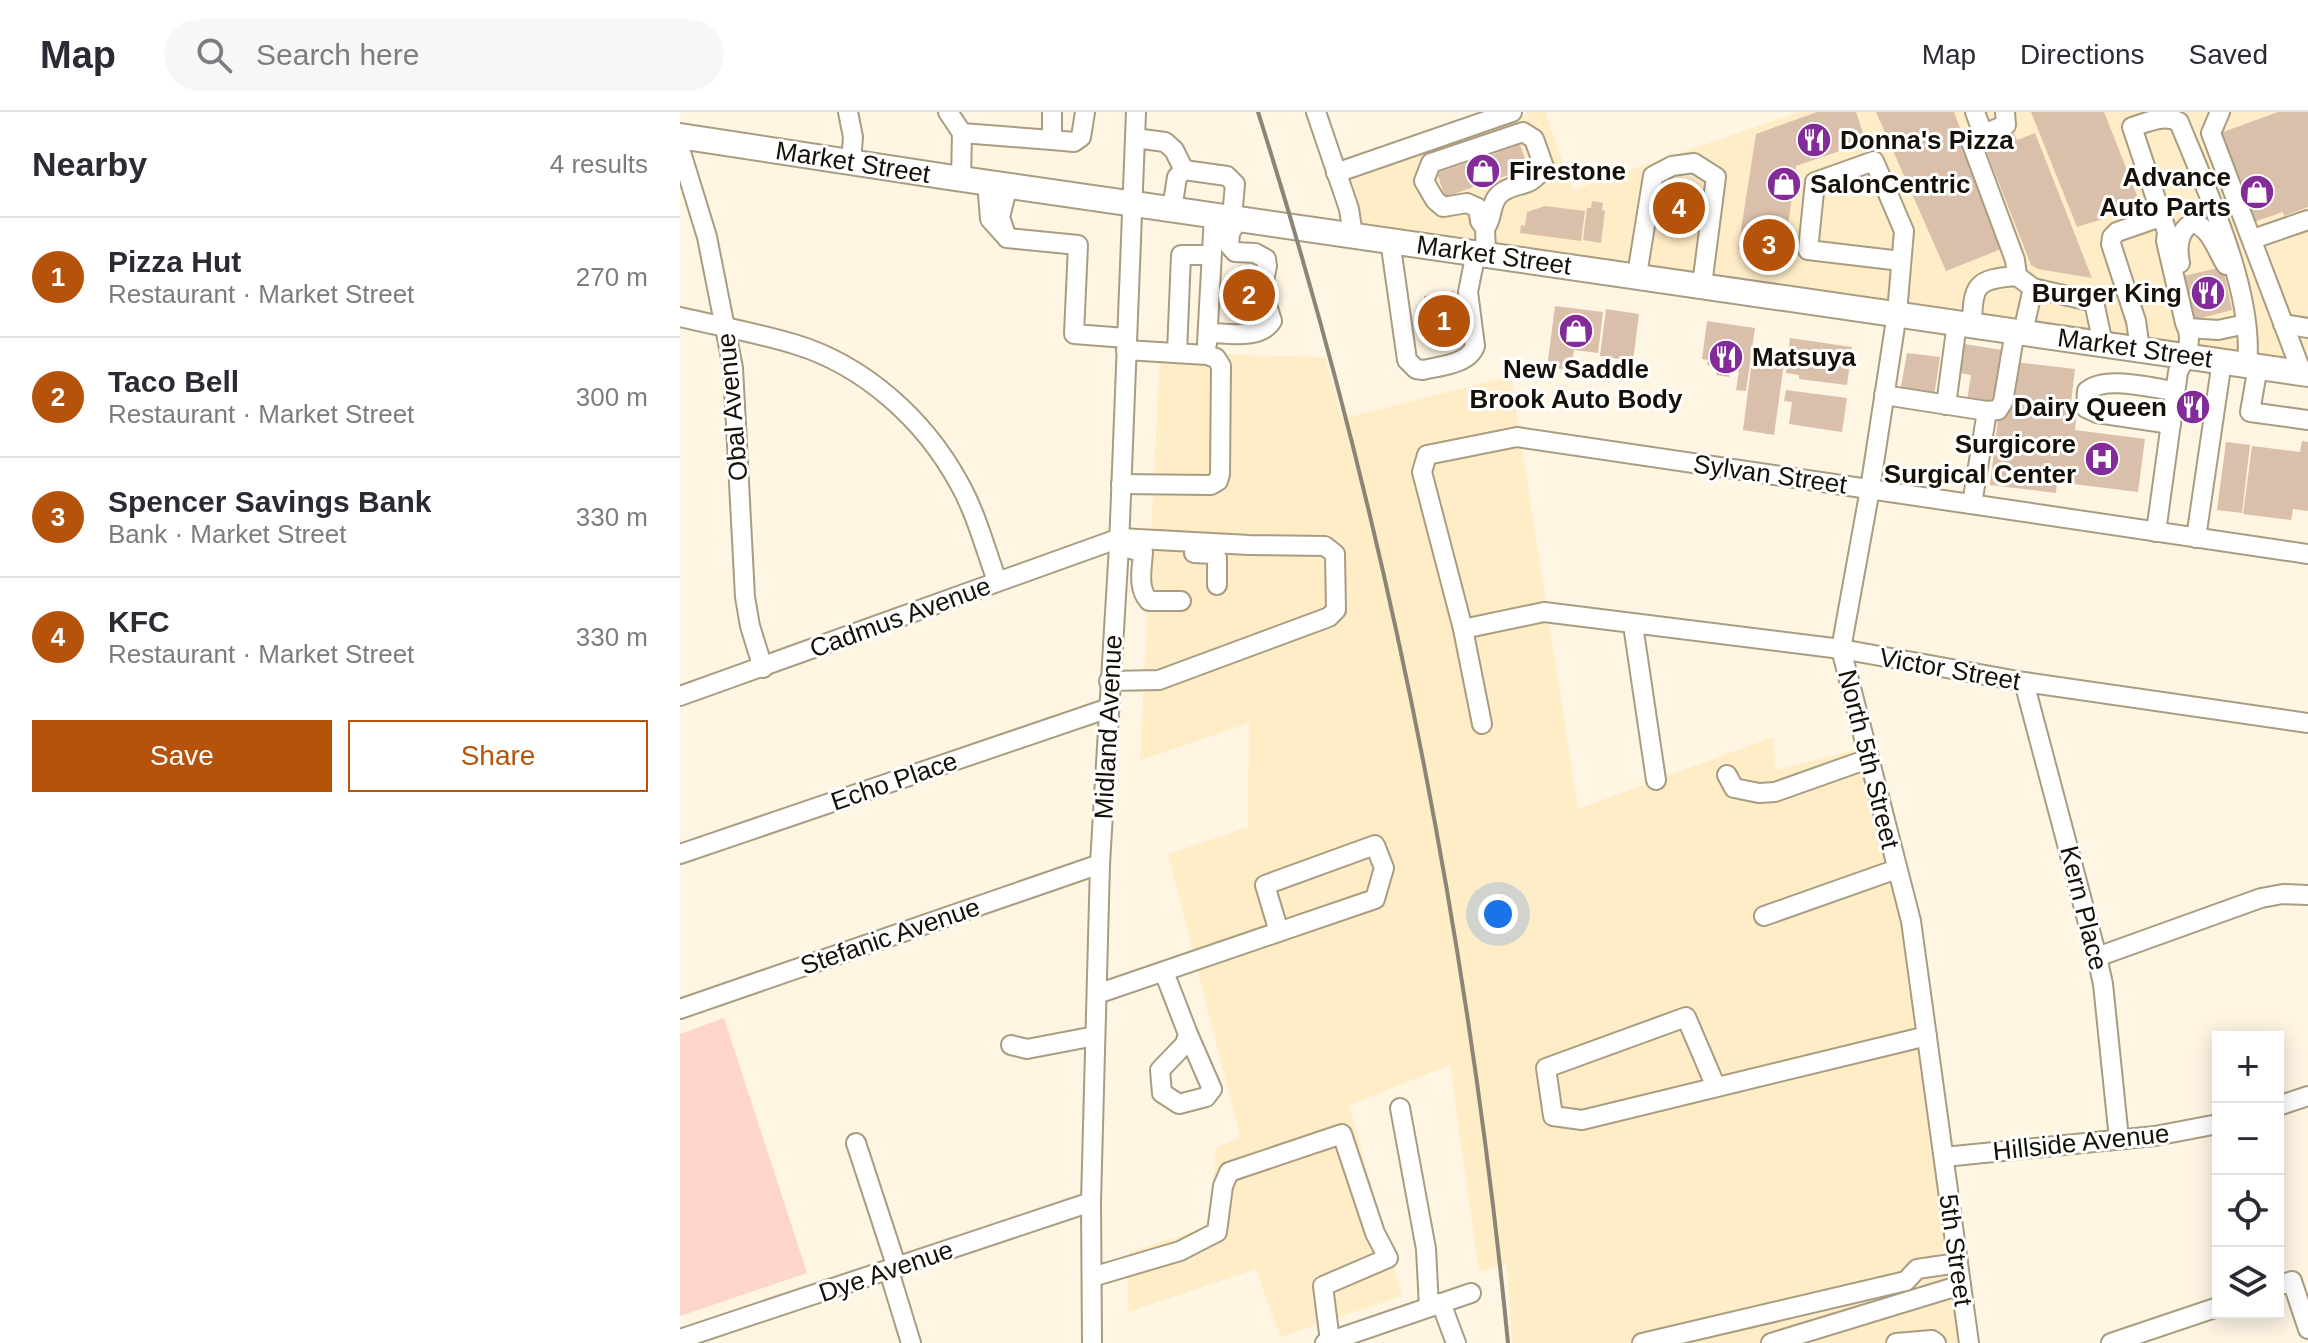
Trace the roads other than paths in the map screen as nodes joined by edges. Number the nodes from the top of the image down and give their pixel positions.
1 (848, 112) edge
2 (948, 112) edge
3 (1052, 112) edge
4 (1085, 112) edge
5 (1136, 112) edge
6 (1316, 112) edge
7 (1512, 112) edge
8 (1975, 112) edge
9 (2005, 112) edge
10 (2220, 112) edge
11 (962, 133) junction
12 (1983, 134) junction
13 (680, 136) edge
14 (1135, 138) junction
15 (1052, 140) junction
16 (680, 149) edge
17 (851, 161) junction
18 (1184, 170) junction
19 (1336, 173) junction
20 (961, 179) junction
21 (997, 184) junction
22 (1132, 203) junction
23 (1172, 209) junction
24 (1228, 217) junction
25 (2308, 220) edge
26 (2218, 221) junction
27 (2165, 224) junction
28 (1485, 228) junction
29 (1353, 235) junction
30 (2253, 239) junction
31 (1390, 240) junction
32 (1235, 252) junction
33 (1481, 253) junction
34 (1901, 261) junction
35 (1211, 262) junction
36 (2234, 272) junction
37 (1637, 275) junction
38 (2017, 276) junction
39 (1702, 285) junction
40 (2033, 288) junction
41 (1897, 313) junction
42 (680, 317) edge
43 (1964, 324) junction
44 (2246, 324) junction
45 (2283, 324) junction
46 (727, 328) junction
47 (2192, 328) junction
48 (2308, 328) edge
49 (2019, 331) junction
50 (1208, 333) junction
51 (1126, 344) junction
52 (2103, 344) junction
53 (2140, 349) junction
54 (1177, 353) junction
55 (1207, 355) junction
56 (2187, 356) junction
57 (2222, 361) junction
58 (2252, 366) junction
59 (2305, 373) edge
60 (2175, 391) junction
61 (1884, 395) junction
62 (1946, 405) junction
63 (1987, 411) junction
64 (2308, 420) edge
65 (2171, 424) junction
66 (1121, 484) junction
67 (1870, 489) junction
68 (1972, 504) junction
69 (2156, 532) junction
70 (2196, 538) junction
71 (1119, 542) junction
72 (1143, 552) junction
73 (2308, 554) edge
74 (997, 581) junction
75 (1217, 585) dead end
76 (1181, 601) dead end
77 (1633, 625) junction
78 (1463, 629) junction
79 (1841, 649) junction
80 (763, 668) junction
81 (1109, 681) junction
82 (2024, 682) junction
83 (680, 696) edge
84 (1109, 708) junction
85 (2308, 723) edge
86 (1482, 724) dead end
87 (1868, 759) junction
88 (1727, 775) dead end
89 (1656, 780) dead end
90 (680, 854) edge
91 (1100, 864) junction
92 (1897, 869) junction
93 (2308, 895) edge
94 (1764, 916) dead end
95 (1279, 932) junction
96 (2097, 957) junction
97 (1164, 972) junction
98 (1097, 994) junction
99 (680, 1009) edge
100 (1188, 1034) dead end
101 (1095, 1036) junction
102 (1927, 1036) junction
103 (1011, 1045) dead end
104 (1716, 1087) junction
105 (2308, 1096) edge
106 (2284, 1104) edge
107 (1400, 1108) dead end
108 (2212, 1125) edge
109 (2119, 1139) junction
110 (856, 1143) dead end
111 (1944, 1157) junction
112 (1091, 1202) junction
113 (1958, 1263) junction
114 (893, 1270) junction
115 (1092, 1277) junction
116 (1906, 1281) junction
117 (2285, 1284) edge
118 (1961, 1285) junction
119 (1471, 1293) dead end
120 (1912, 1300) junction
121 (1435, 1305) junction
122 (2212, 1309) edge
123 (1768, 1314) junction
124 (2308, 1329) edge
125 (680, 1339) edge
126 (1327, 1342) edge
127 (1773, 1342) edge
128 (911, 1343) edge
129 (1092, 1343) edge
130 (1456, 1343) edge
131 (1642, 1343) edge
132 (1896, 1343) edge
133 (1936, 1343) edge
134 (1969, 1343) edge
135 (2111, 1343) edge

1 - 17 street
2 - 11 street
3 - 15 street
4 - 15 street
5 - 14 street, Midland Avenue
6 - 19 street
7 - 19 street
8 - 12 street
9 - 12 street
10 - 30 street
11 - 15 street
11 - 20 street
12 - 38 street
13 - 17 main road, Market Street
14 - 18 street
14 - 22 street, Midland Avenue
16 - 46 street, Obal Avenue
17 - 20 main road, Market Street
18 - 23 street
18 - 24 street
19 - 29 street
20 - 21 main road, Market Street
21 - 22 main road, Market Street
21 - 51 street
22 - 23 main road, Market Street
22 - 51 street, Midland Avenue
23 - 24 main road, Market Street
24 - 29 main road, Market Street
24 - 32 street
24 - 35 street
25 - 30 street
26 - 27 street
26 - 27 street
26 - 36 street
27 - 47 street
27 - 53 street
28 - 28 street
28 - 33 street
29 - 31 main road, Market Street
30 - 45 street
31 - 33 main road, Market Street
31 - 33 street
32 - 35 street
32 - 50 street
33 - 37 main road, Market Street
34 - 34 street, North 5th Street
34 - 41 street, North 5th Street
35 - 50 street
35 - 54 street
36 - 44 street
36 - 47 street
37 - 39 main road, Market Street
37 - 39 street
38 - 40 street
38 - 43 street
39 - 41 main road, Market Street
40 - 49 street
40 - 52 street
41 - 43 main road, Market Street
41 - 61 street, North 5th Street
42 - 46 street
43 - 49 main road, Market Street
43 - 62 street
44 - 47 street
44 - 58 street
45 - 48 street
45 - 59 street
46 - 74 street
46 - 80 street, Obal Avenue
47 - 56 street
49 - 52 main road, Market Street
49 - 63 street
50 - 55 street
51 - 54 street
51 - 66 street, Midland Avenue
52 - 53 main road, Market Street
53 - 56 main road, Market Street
54 - 55 street
55 - 66 street
56 - 57 main road, Market Street
56 - 60 street
57 - 58 main road, Market Street
57 - 70 street
58 - 59 main road, Market Street
58 - 64 street
60 - 65 street
60 - 65 street
61 - 62 street
61 - 67 street, North 5th Street
62 - 63 street
63 - 68 street
65 - 69 street
66 - 71 street, Midland Avenue
67 - 68 street, Sylvan Street
67 - 78 street, Sylvan Street
67 - 79 street, North 5th Street
68 - 69 street, Sylvan Street
69 - 70 street, Sylvan Street
70 - 73 street, Sylvan Street
71 - 72 street
71 - 74 street, Cadmus Avenue
71 - 81 street, Midland Avenue
71 - 81 street
72 - 75 street
72 - 76 street
74 - 80 street, Cadmus Avenue
77 - 78 street, Victor Street
77 - 79 street, Victor Street
77 - 89 street
78 - 86 street, Sylvan Street
79 - 82 street, Victor Street
79 - 87 street, North 5th Street
80 - 83 street, Cadmus Avenue
81 - 84 street, Midland Avenue
82 - 85 street, Victor Street
82 - 96 street, Kern Place
84 - 90 street, Echo Place
84 - 91 street, Midland Avenue
87 - 88 street
87 - 92 street, North 5th Street
91 - 98 street, Midland Avenue
91 - 99 street, Stefanic Avenue
92 - 94 street
92 - 102 street, North 5th Street
93 - 96 street
95 - 95 street
95 - 97 street
96 - 109 street, Kern Place
97 - 98 street
97 - 100 street
98 - 101 street, Midland Avenue
101 - 103 street
101 - 112 street, Midland Avenue
102 - 104 street
102 - 111 street, North 5th Street
104 - 104 street
105 - 106 street
107 - 121 street
108 - 109 street, Hillside Avenue
109 - 111 street, Hillside Avenue
110 - 114 street
111 - 113 street, 5th Street
112 - 114 street, Dye Avenue
112 - 115 street, Midland Avenue
113 - 116 street
113 - 118 street, 5th Street
114 - 125 street, Dye Avenue
114 - 128 street
115 - 126 street
115 - 129 street, Midland Avenue
116 - 120 street
116 - 123 street
117 - 124 street
118 - 120 street
118 - 134 street, 5th Street
119 - 121 street
120 - 127 street
121 - 126 street
121 - 130 street
122 - 135 street
123 - 127 street
123 - 131 street
132 - 133 street

